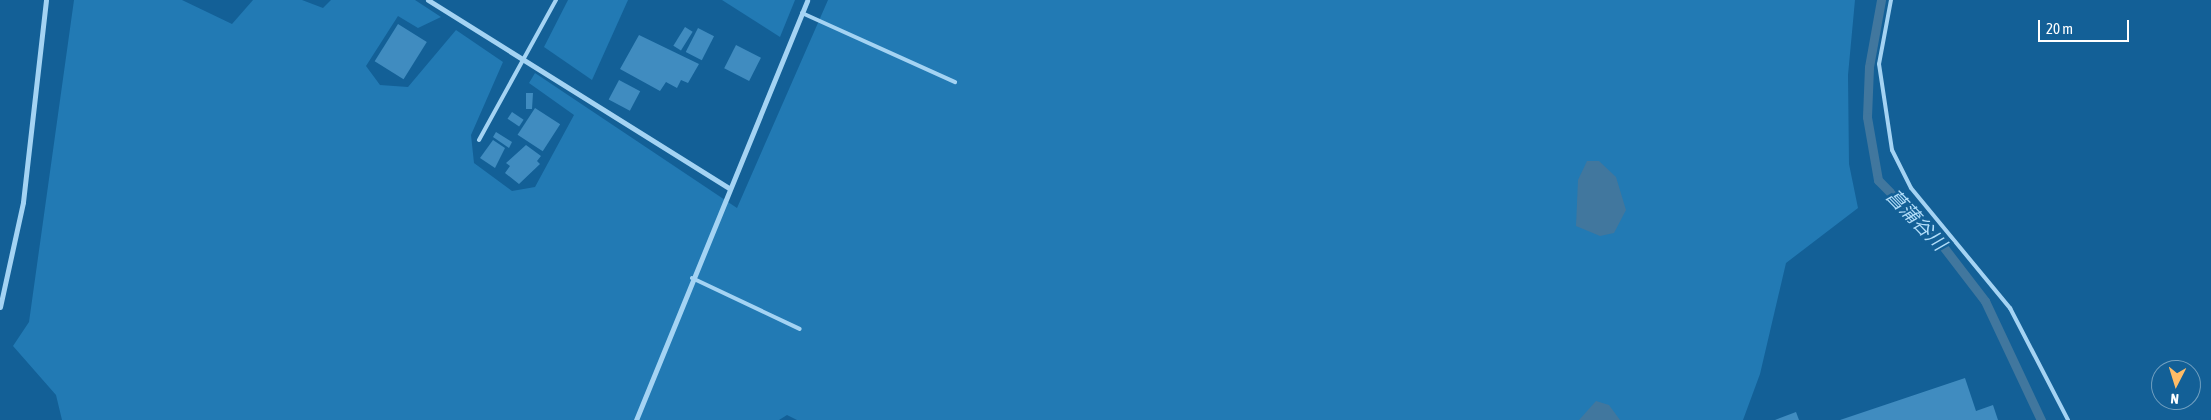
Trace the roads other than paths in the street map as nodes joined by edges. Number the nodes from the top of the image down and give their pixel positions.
1 (46, 0) edge
2 (428, 0) edge
3 (556, 0) edge
4 (807, 0) edge
5 (1891, 0) edge
6 (802, 12) junction
7 (523, 60) junction
8 (955, 82) dead end
9 (479, 140) dead end
10 (729, 188) junction
11 (692, 278) junction
12 (0, 307) edge
13 (800, 328) dead end
14 (636, 420) edge
15 (2068, 420) edge

1 - 12 street
2 - 7 street
3 - 7 lane
4 - 6 street
5 - 15 lane
6 - 8 lane
6 - 10 street
7 - 9 lane
7 - 10 street
10 - 11 street
11 - 13 lane
11 - 14 street

